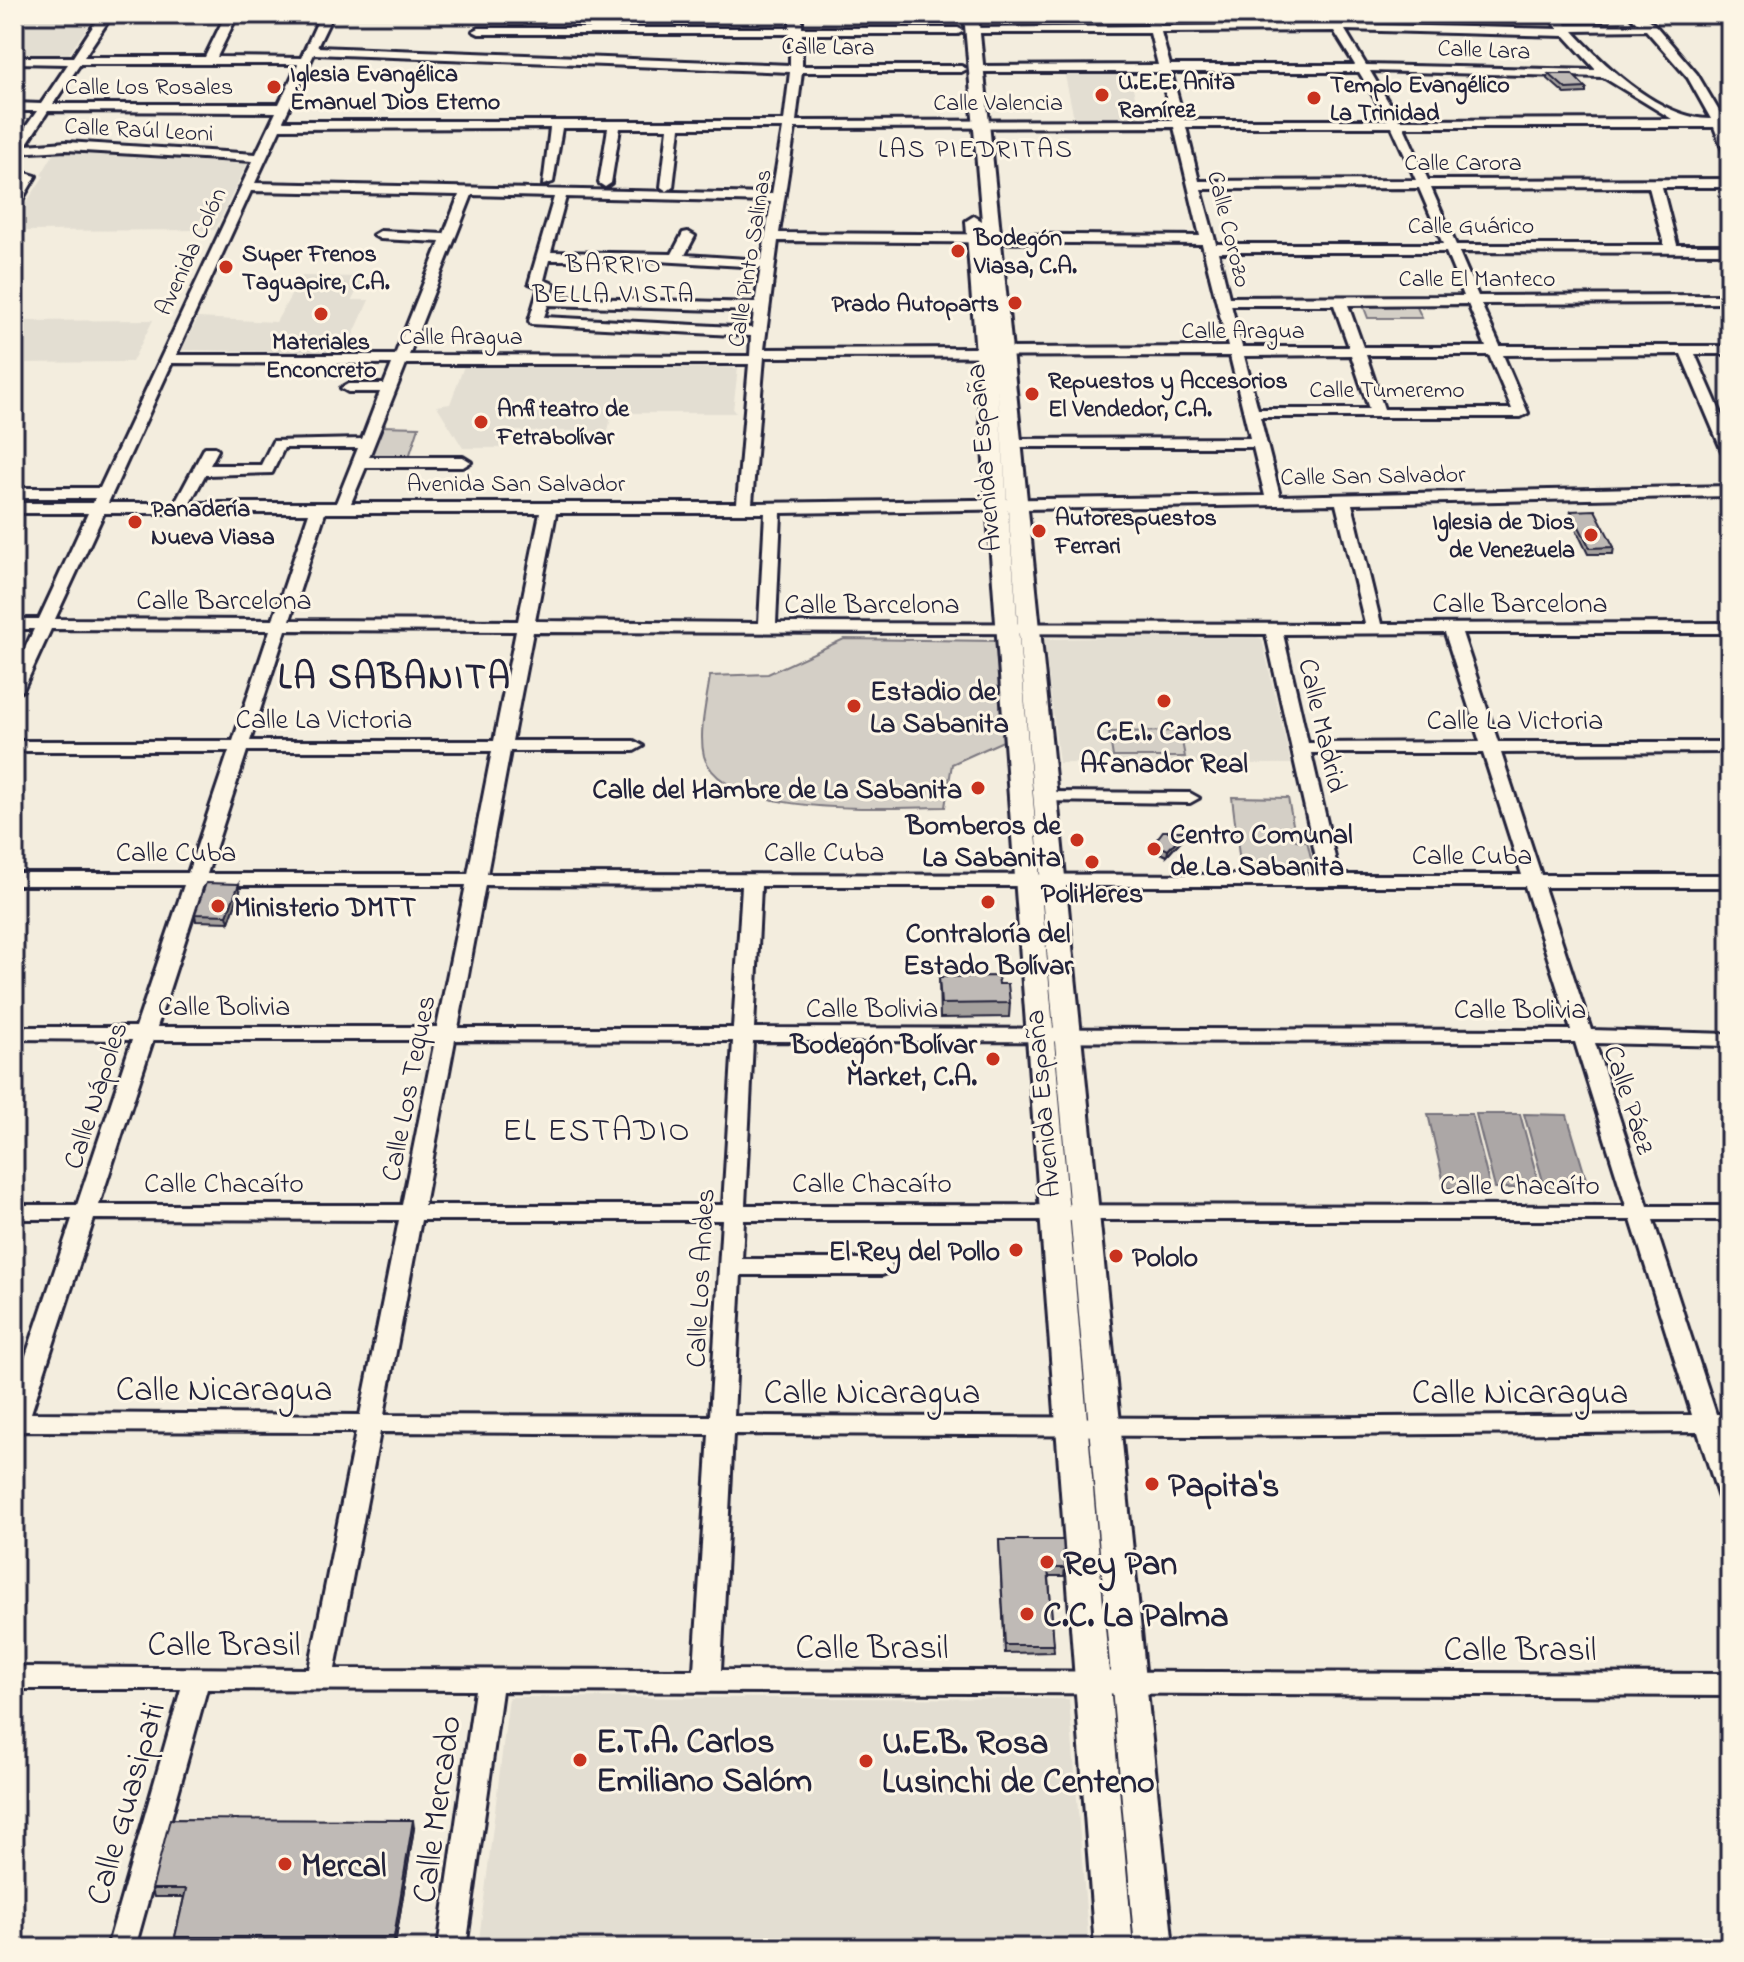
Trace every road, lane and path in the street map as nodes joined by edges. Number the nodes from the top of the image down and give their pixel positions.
1 (107, 14) edge
2 (232, 14) edge
3 (327, 14) edge
4 (480, 14) edge
5 (796, 14) edge
6 (1151, 14) edge
7 (1330, 14) edge
8 (1551, 14) edge
9 (1634, 14) edge
10 (964, 22) edge
11 (1338, 27) junction
12 (1651, 27) junction
13 (1155, 30) junction
14 (479, 31) junction
15 (1566, 31) junction
16 (796, 32) junction
17 (477, 55) junction
18 (308, 56) junction
19 (14, 60) edge
20 (76, 60) junction
21 (209, 61) junction
22 (1167, 68) junction
23 (1364, 68) junction
24 (796, 69) junction
25 (969, 69) junction
26 (1606, 74) junction
27 (14, 107) edge
28 (44, 108) junction
29 (284, 108) junction
30 (1723, 120) edge
31 (1687, 123) junction
32 (557, 124) junction
33 (615, 124) junction
34 (674, 124) junction
35 (791, 124) junction
36 (974, 124) junction
37 (1181, 124) junction
38 (1396, 124) junction
39 (276, 125) junction
40 (16, 149) edge
41 (1730, 153) edge
42 (261, 158) junction
43 (30, 176) dead end
44 (547, 182) dead end
45 (605, 183) dead end
46 (1730, 183) edge
47 (1425, 184) junction
48 (1655, 184) junction
49 (1197, 185) junction
50 (247, 187) junction
51 (667, 187) dead end
52 (18, 190) edge
53 (467, 191) junction
54 (561, 194) junction
55 (780, 198) junction
56 (14, 202) edge
57 (380, 235) dead end
58 (688, 236) dead end
59 (773, 237) junction
60 (449, 238) junction
61 (984, 239) junction
62 (1211, 244) junction
63 (1452, 247) junction
64 (1671, 247) junction
65 (1730, 249) edge
66 (544, 256) junction
67 (677, 258) junction
68 (769, 264) junction
69 (1730, 299) edge
70 (1473, 300) junction
71 (542, 301) junction
72 (1225, 301) junction
73 (1340, 301) junction
74 (762, 307) junction
75 (758, 332) junction
76 (1686, 350) junction
77 (1730, 350) edge
78 (1494, 351) junction
79 (994, 352) junction
80 (1238, 352) junction
81 (1358, 352) junction
82 (401, 357) junction
83 (755, 357) junction
84 (166, 359) junction
85 (348, 388) dead end
86 (388, 388) junction
87 (1253, 413) junction
88 (1378, 413) junction
89 (1260, 442) junction
90 (366, 443) junction
91 (1012, 443) junction
92 (210, 450) dead end
93 (1730, 451) edge
94 (358, 462) junction
95 (463, 462) dead end
96 (201, 470) junction
97 (1730, 491) edge
98 (14, 493) edge
99 (101, 500) junction
100 (1343, 500) junction
101 (1274, 502) junction
102 (319, 507) junction
103 (342, 507) junction
104 (549, 507) junction
105 (1007, 507) junction
106 (14, 508) edge
107 (180, 508) junction
108 (744, 508) junction
109 (773, 508) junction
110 (14, 624) edge
111 (45, 624) junction
112 (279, 626) junction
113 (526, 627) junction
114 (1273, 628) junction
115 (1374, 628) junction
116 (1452, 628) junction
117 (1730, 628) edge
118 (767, 629) junction
119 (1018, 629) junction
120 (14, 690) edge
121 (14, 746) edge
122 (239, 746) junction
123 (503, 746) junction
124 (634, 746) dead end
125 (1489, 747) junction
126 (1730, 747) edge
127 (1300, 748) junction
128 (1045, 797) junction
129 (1190, 798) dead end
130 (477, 878) junction
131 (752, 878) junction
132 (14, 879) edge
133 (195, 879) junction
134 (1039, 880) junction
135 (1730, 881) edge
136 (1331, 882) junction
137 (1532, 882) junction
138 (14, 1033) edge
139 (144, 1033) junction
140 (446, 1033) junction
141 (743, 1034) junction
142 (1039, 1035) junction
143 (1067, 1036) junction
144 (1582, 1036) junction
145 (1730, 1040) edge
146 (14, 1212) edge
147 (85, 1212) junction
148 (412, 1212) junction
149 (733, 1212) junction
150 (1053, 1213) junction
151 (1084, 1213) junction
152 (1639, 1213) junction
153 (1730, 1213) edge
154 (730, 1267) junction
155 (882, 1267) dead end
156 (371, 1422) junction
157 (721, 1423) junction
158 (15, 1424) edge
159 (1718, 1424) edge
160 (1071, 1426) junction
161 (1104, 1427) junction
162 (1730, 1495) edge
163 (14, 1678) edge
164 (197, 1678) junction
165 (320, 1679) junction
166 (490, 1680) junction
167 (707, 1681) junction
168 (1092, 1683) junction
169 (1129, 1683) junction
170 (1730, 1685) edge
171 (121, 1948) edge
172 (452, 1948) edge
173 (1114, 1948) edge
174 (1154, 1948) edge

1 - 20 street
2 - 21 street
3 - 18 street, Avenida Colón
4 - 14 street
5 - 16 street, Calle Pinto Salinas
6 - 13 street, Calle Corozo
7 - 11 street
8 - 15 street
9 - 12 street
10 - 13 street
10 - 16 street
10 - 25 main road, Avenida España
11 - 13 street
11 - 15 street
11 - 23 street
12 - 15 street
12 - 30 street
13 - 22 street, Calle Corozo
14 - 16 street
14 - 17 street
15 - 26 street
16 - 24 street, Calle Pinto Salinas
17 - 18 street, Calle Lara
17 - 24 street, Calle Lara
18 - 21 street, Calle Lara
18 - 29 street, Avenida Colón
19 - 20 street, Calle Lara
20 - 21 street, Calle Lara
20 - 28 street
22 - 23 street, Calle Lara
22 - 25 street, Calle Lara
22 - 37 street, Calle Corozo
23 - 26 street, Calle Lara
23 - 38 street
24 - 25 street, Calle Lara
24 - 35 street, Calle Pinto Salinas
25 - 36 main road, Avenida España
26 - 31 street
27 - 28 street, Calle Los Rosales
28 - 29 street, Calle Los Rosales
28 - 40 street
29 - 39 street, Avenida Colón
30 - 31 street, Calle Valencia
30 - 41 street
31 - 38 street, Calle Valencia
32 - 33 street, Calle Valencia
32 - 39 street, Calle Valencia
32 - 44 street
33 - 34 street, Calle Valencia
33 - 45 street
34 - 35 street, Calle Valencia
34 - 51 street
35 - 36 street, Calle Valencia
35 - 55 street, Calle Pinto Salinas
36 - 37 street, Calle Valencia
36 - 61 main road, Avenida España
37 - 38 street, Calle Valencia
37 - 49 street, Calle Corozo
38 - 47 street
39 - 42 street, Avenida Colón
40 - 42 street, Calle Raúl Leoni
42 - 50 street, Avenida Colón
43 - 52 street
46 - 48 street, Calle Carora
47 - 48 street, Calle Carora
47 - 49 street, Calle Carora
47 - 63 street
48 - 64 street
49 - 62 street, Calle Corozo
50 - 53 street
50 - 84 street, Avenida Colón
52 - 56 street
53 - 54 street
53 - 60 street
54 - 55 street
54 - 66 street
55 - 59 street, Calle Pinto Salinas
57 - 60 street
58 - 67 street
59 - 61 street, Calle Guárico
59 - 68 street, Calle Pinto Salinas
60 - 82 street
61 - 62 street, Calle Guárico
61 - 79 main road, Avenida España
62 - 63 street, Calle Guárico
62 - 72 street, Calle Corozo
63 - 64 street, Calle Guárico
63 - 70 street
64 - 65 street, Calle Guárico
66 - 67 street
66 - 71 street
67 - 68 street
68 - 74 street, Calle Pinto Salinas
69 - 70 street, Calle El Manteco
70 - 73 street, Calle El Manteco
70 - 78 street
71 - 74 street
71 - 75 street
72 - 73 street, Calle El Manteco
72 - 80 street, Calle Corozo
73 - 81 street
74 - 75 street, Calle Pinto Salinas
75 - 83 street, Calle Pinto Salinas
76 - 77 street, Calle Aragua
76 - 78 street, Calle Aragua
76 - 93 street
78 - 81 street, Calle Aragua
78 - 88 street, Calle Tumeremo
79 - 80 street, Calle Aragua
79 - 83 street, Calle Aragua
79 - 91 main road, Avenida España
79 - 105 main road, Avenida España
80 - 81 street, Calle Aragua
80 - 87 street, Calle Corozo
81 - 88 street
82 - 83 street, Calle Aragua
82 - 84 street, Calle Aragua
82 - 86 street
83 - 108 street, Calle Pinto Salinas
84 - 99 street, Avenida Colón
85 - 86 street
86 - 90 street
87 - 88 street, Calle Tumeremo
87 - 89 street, Calle Corozo
89 - 91 street
89 - 101 street, Calle Corozo
90 - 94 street
90 - 96 street
91 - 105 main road, Avenida España
92 - 96 street
94 - 95 street
94 - 103 street
96 - 107 street
97 - 100 street, Calle San Salvador
98 - 99 street, Avenida San Salvador
99 - 106 street, Avenida San Salvador
99 - 107 street, Avenida San Salvador
99 - 111 street, Avenida Colón
100 - 101 street, Calle San Salvador
100 - 115 street
101 - 105 street, Calle San Salvador
102 - 103 street, Avenida San Salvador
102 - 107 street, Avenida San Salvador
102 - 112 street, Calle Nápoles
103 - 104 street, Avenida San Salvador
104 - 108 street, Avenida San Salvador
104 - 113 street, Calle Los Teques
105 - 109 street, Avenida San Salvador
105 - 119 main road, Avenida España
108 - 109 street, Avenida San Salvador
109 - 118 street
110 - 111 street, Calle Barcelona
111 - 112 street, Calle Barcelona
111 - 120 street, Avenida Colón
112 - 113 street, Calle Barcelona
112 - 122 street, Calle Nápoles
113 - 118 street, Calle Barcelona
113 - 123 street, Calle Los Teques
114 - 115 street, Calle Barcelona
114 - 119 street, Calle Barcelona
114 - 127 street, Calle Madrid
115 - 116 street, Calle Barcelona
116 - 117 street, Calle Barcelona
116 - 125 street, Calle Páez
118 - 119 street, Calle Barcelona
119 - 128 main road, Avenida España
119 - 134 main road, Avenida España
121 - 122 street, Calle La Victoria
122 - 123 street, Calle La Victoria
122 - 133 street, Calle Nápoles
123 - 124 street, Calle La Victoria
123 - 130 street, Calle Los Teques
125 - 126 street, Calle La Victoria
125 - 127 street, Calle La Victoria
125 - 137 street, Calle Páez
127 - 136 street, Calle Madrid
128 - 129 street
128 - 134 main road, Avenida España
130 - 131 street, Calle Cuba
130 - 133 street, Calle Cuba
130 - 140 street, Calle Los Teques
131 - 134 street, Calle Cuba
131 - 141 street, Calle Los Andes
132 - 133 street, Calle Cuba
133 - 139 street, Calle Nápoles
134 - 136 street, Calle Cuba
134 - 142 main road, Avenida España
134 - 143 main road, Avenida España
135 - 137 street, Calle Cuba
136 - 137 street, Calle Cuba
137 - 144 street, Calle Páez
138 - 139 street, Calle Bolivia
139 - 140 street, Calle Bolivia
139 - 147 street, Calle Nápoles
140 - 141 street, Calle Bolivia
140 - 148 street, Calle Los Teques
141 - 142 street, Calle Bolivia
141 - 149 street, Calle Los Andes
142 - 143 street, Calle Bolivia
142 - 150 main road, Avenida España
143 - 144 street, Calle Bolivia
143 - 151 main road, Avenida España
144 - 145 street, Calle Bolivia
144 - 152 street, Calle Páez
146 - 147 street, Calle Chacaíto
147 - 148 street, Calle Chacaíto
147 - 158 street, Calle Nápoles
148 - 149 street, Calle Chacaíto
148 - 156 street, Calle Los Teques
149 - 150 street, Calle Chacaíto
149 - 154 street, Calle Los Andes
150 - 151 street, Calle Chacaíto
150 - 160 main road, Avenida España
151 - 152 street, Calle Chacaíto
151 - 161 main road, Avenida España
152 - 153 street, Calle Chacaíto
152 - 159 street, Calle Páez
154 - 155 street
154 - 157 street, Calle Los Andes
156 - 157 street, Calle Nicaragua
156 - 158 street, Calle Nicaragua
156 - 165 street, Calle Los Teques
157 - 160 street, Calle Nicaragua
157 - 167 street, Calle Los Andes
159 - 161 street, Calle Nicaragua
159 - 162 street, Calle Páez
160 - 161 street, Calle Nicaragua
160 - 168 main road, Avenida España
161 - 169 main road, Avenida España
163 - 164 street, Calle Brasil
164 - 165 street, Calle Brasil
164 - 171 street, Calle Guasipati
165 - 166 street, Calle Brasil
166 - 167 street, Calle Brasil
166 - 172 street, Calle Mercado
167 - 168 street, Calle Brasil
168 - 169 street, Calle Brasil
168 - 173 main road, Avenida España
169 - 170 street, Calle Brasil
169 - 174 main road, Avenida España

